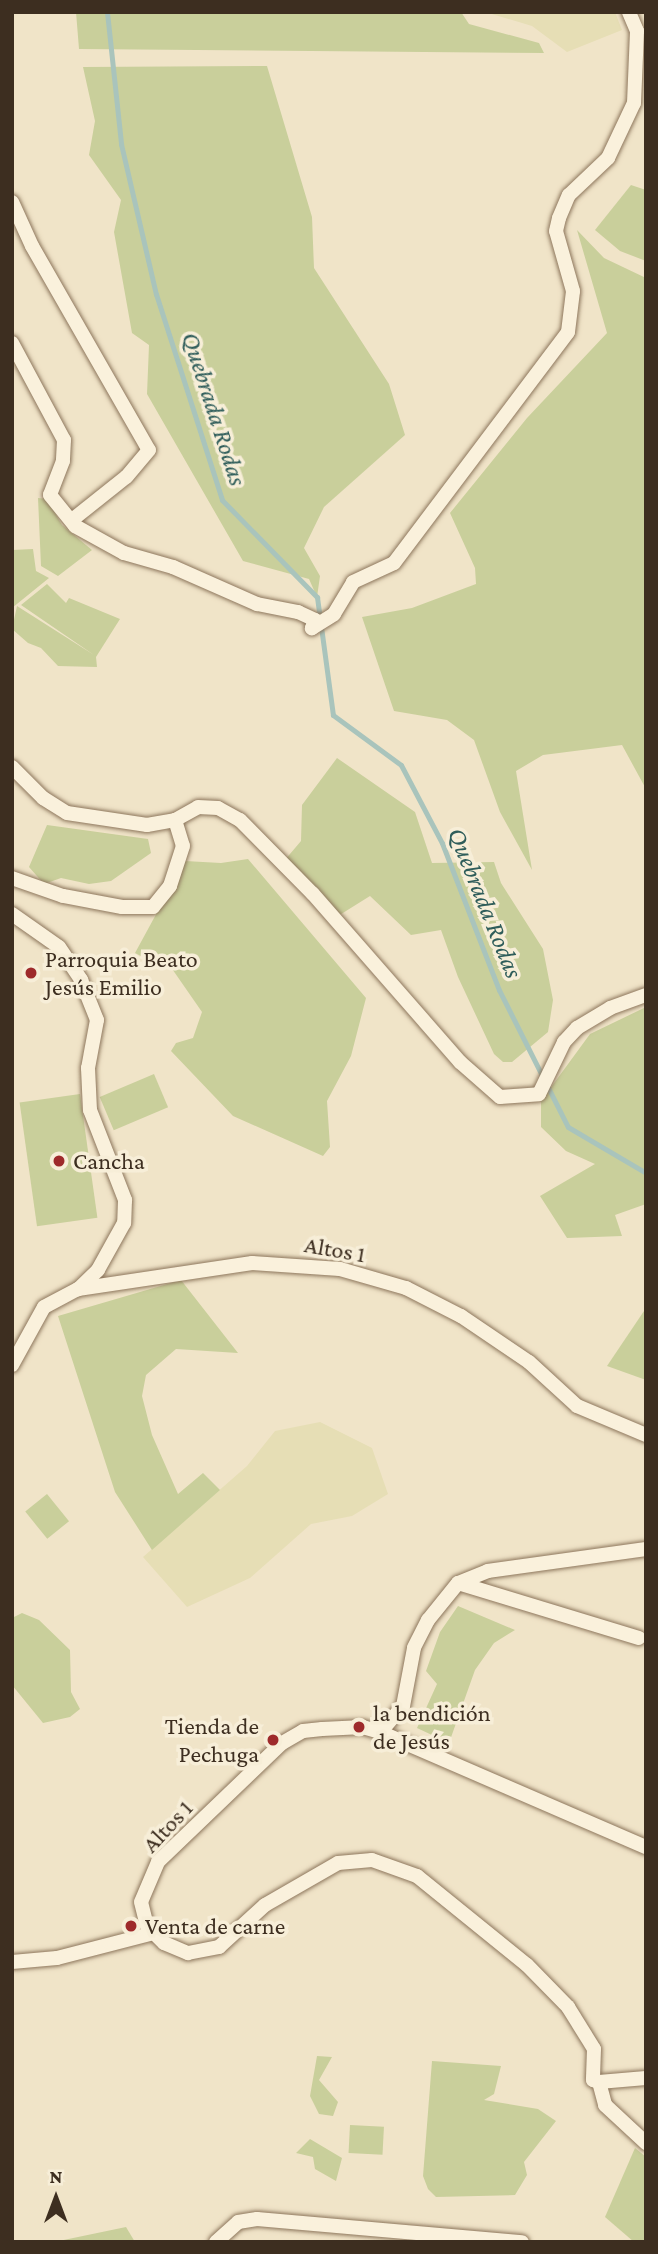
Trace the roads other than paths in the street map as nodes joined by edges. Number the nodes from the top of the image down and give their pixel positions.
1 (629, 12) edge
2 (12, 202) edge
3 (12, 343) edge
4 (72, 520) junction
5 (12, 767) edge
6 (175, 820) junction
7 (12, 878) edge
8 (12, 914) edge
9 (646, 995) edge
10 (78, 1289) junction
11 (12, 1365) edge
12 (646, 1435) edge
13 (646, 1549) edge
14 (458, 1583) junction
15 (639, 1638) dead end
16 (380, 1732) junction
17 (646, 1847) edge
18 (154, 1933) junction
19 (12, 1962) edge
20 (646, 2078) edge
21 (599, 2082) junction
22 (646, 2143) edge
23 (216, 2242) edge
24 (522, 2242) edge

1 - 4 street
2 - 4 street
3 - 4 street
5 - 6 street
6 - 7 street
6 - 9 street
8 - 10 street
10 - 11 street, Altos 1
10 - 12 street, Altos 1
13 - 14 street
14 - 15 street
14 - 16 street
16 - 17 street, Altos 1
16 - 18 street, Altos 1
18 - 19 street
18 - 21 street
20 - 21 street
21 - 22 street
23 - 24 street

